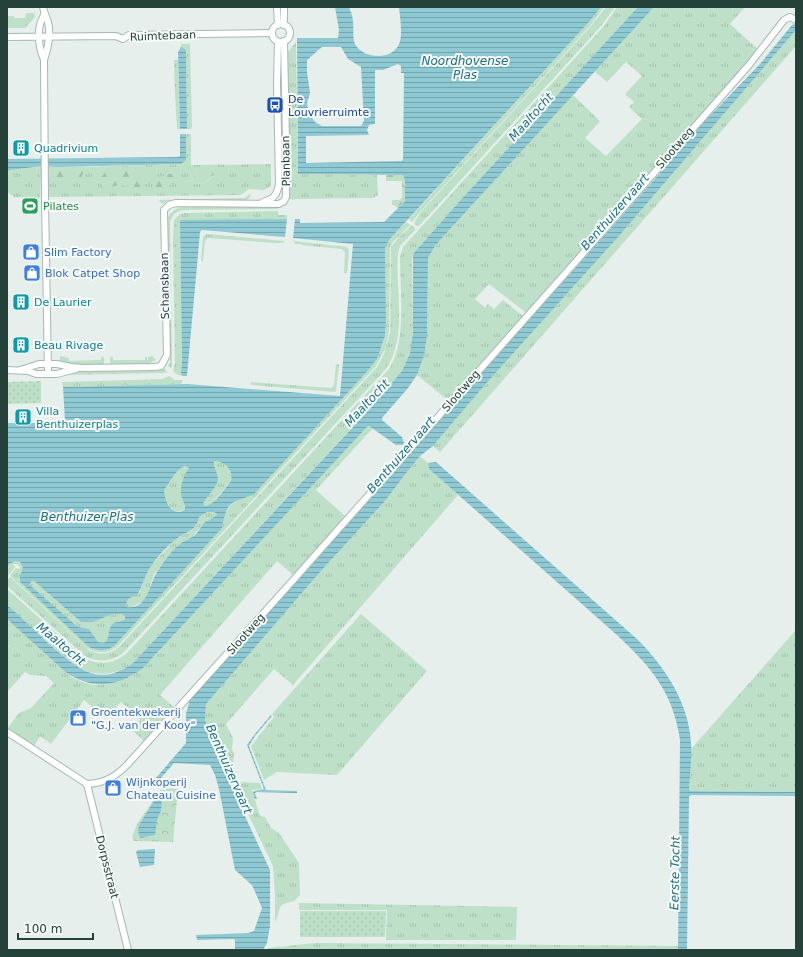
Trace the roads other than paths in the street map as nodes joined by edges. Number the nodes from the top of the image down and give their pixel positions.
1 (44, 7) edge
2 (277, 7) edge
3 (284, 7) edge
4 (44, 15) junction
5 (793, 18) edge
6 (281, 25) junction
7 (272, 33) junction
8 (7, 37) edge
9 (39, 37) junction
10 (49, 37) junction
11 (281, 41) junction
12 (44, 60) junction
13 (259, 204) junction
14 (48, 364) junction
15 (83, 368) junction
16 (7, 370) edge
17 (20, 370) junction
18 (48, 374) junction
19 (7, 732) edge
20 (87, 784) junction
21 (128, 950) edge

1 - 4 street
2 - 6 street
3 - 6 street
4 - 9 street
4 - 10 street
5 - 20 street, Slootweg
6 - 7 street
6 - 11 street
7 - 10 street, Ruimtebaan
7 - 11 street
8 - 9 street, Ruimtebaan
9 - 10 street, Ruimtebaan
9 - 12 street
10 - 12 street
11 - 13 street, Planbaan
11 - 13 street, Planbaan
12 - 14 street
13 - 15 street, Schansbaan
14 - 15 street, Schansbaan
14 - 17 street, Schansbaan
14 - 18 street
15 - 18 street, Schansbaan
16 - 17 street, Schansbaan
17 - 18 street, Schansbaan
19 - 20 street
20 - 21 street, Dorpsstraat

